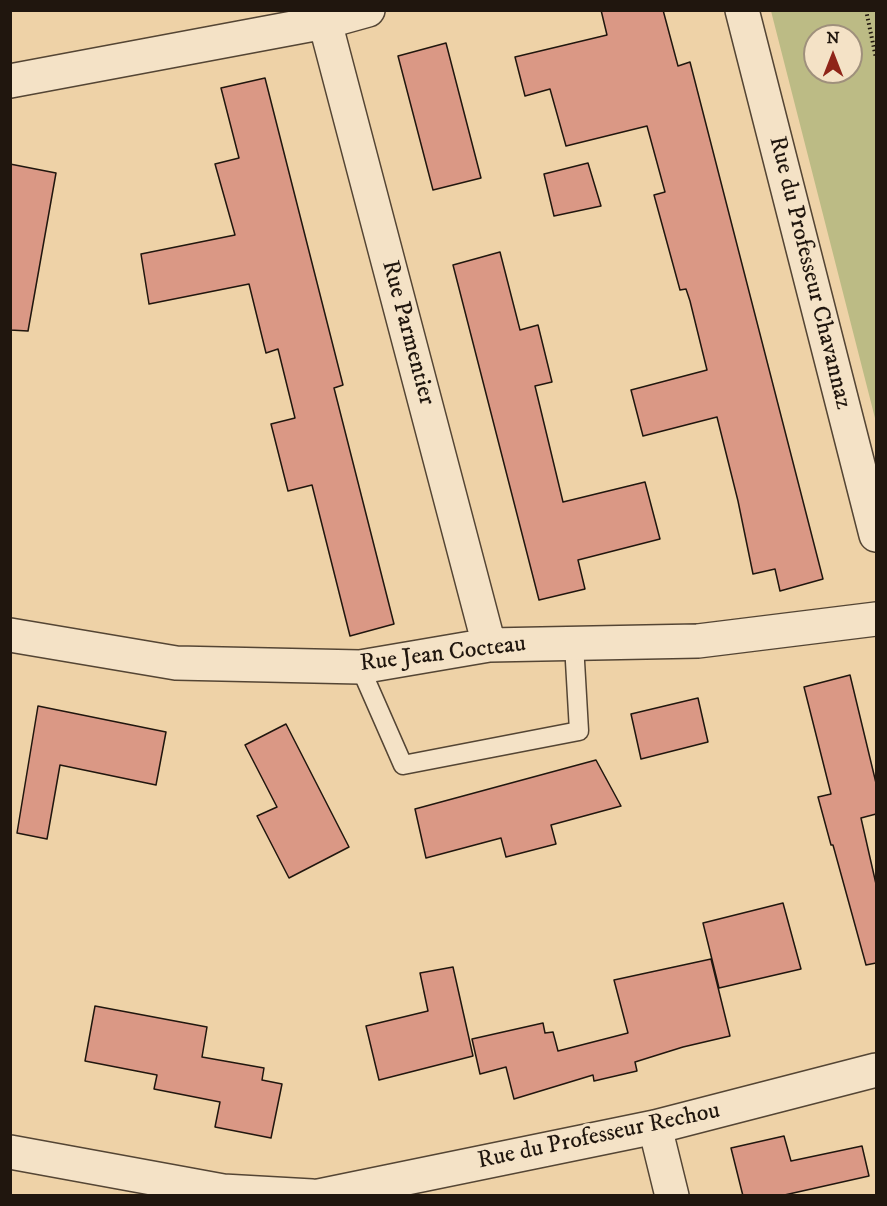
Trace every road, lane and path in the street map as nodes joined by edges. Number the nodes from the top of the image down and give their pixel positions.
1 (368, 10) edge
2 (742, 10) edge
3 (866, 10) edge
4 (326, 22) junction
5 (876, 58) edge
6 (10, 81) edge
7 (876, 535) edge
8 (876, 619) edge
9 (10, 635) edge
10 (574, 644) junction
11 (489, 645) junction
12 (360, 667) junction
13 (876, 1070) edge
14 (656, 1127) junction
15 (10, 1152) edge
16 (224, 1193) edge
17 (312, 1196) edge
18 (319, 1196) edge
19 (672, 1196) edge

1 - 4 street
2 - 7 street, Rue du Professeur Chavannaz
3 - 5 path
4 - 6 street
4 - 11 street, Rue Parmentier
8 - 10 street, Rue Jean Cocteau
9 - 12 street, Rue Jean Cocteau
10 - 11 street, Rue Jean Cocteau
10 - 12 lane
11 - 12 street, Rue Jean Cocteau
13 - 14 street, Rue du Professeur Rechou
14 - 18 street, Rue du Professeur Rechou
14 - 19 street
15 - 16 street
16 - 17 street

